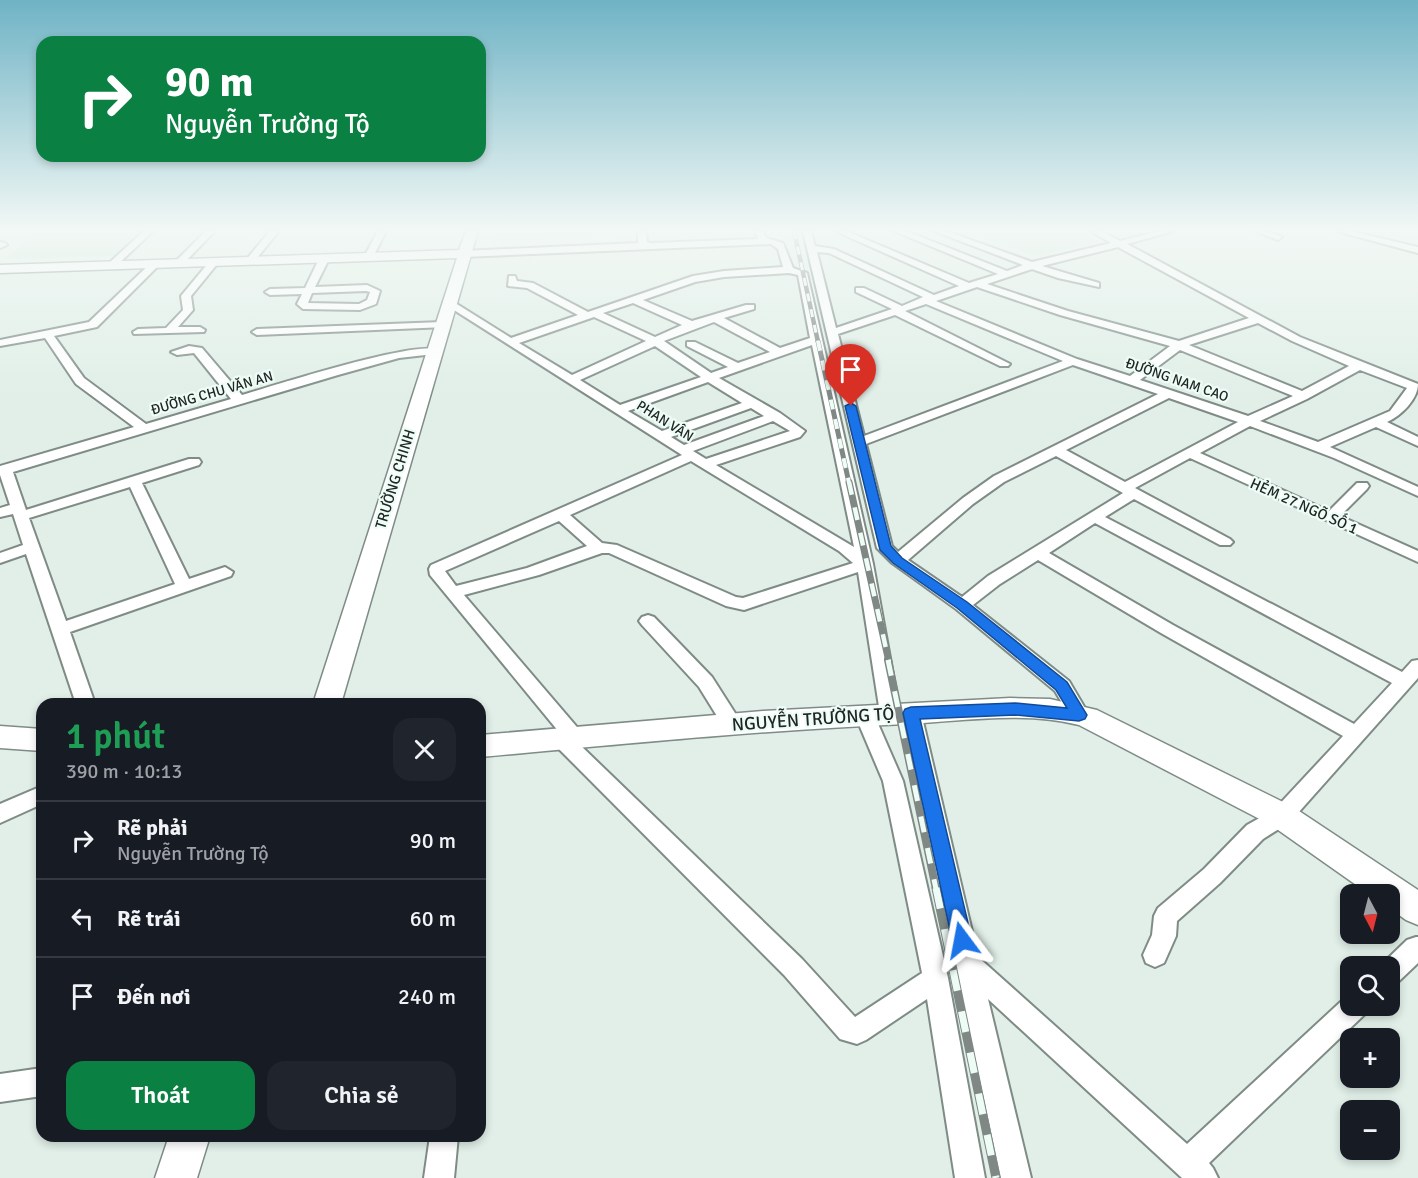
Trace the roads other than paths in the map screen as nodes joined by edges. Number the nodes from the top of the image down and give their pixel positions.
1 (133, 286) edge
2 (194, 286) edge
3 (311, 286) edge
4 (453, 286) edge
5 (532, 286) edge
6 (674, 286) edge
7 (805, 286) edge
8 (819, 286) edge
9 (902, 286) edge
10 (973, 286) joint
11 (1197, 286) edge
12 (309, 290) junction
13 (860, 290) dead end
14 (270, 292) dead end
15 (633, 299) junction
16 (928, 299) junction
17 (1021, 299) junction
18 (448, 303) junction
19 (1005, 306) dead end
20 (750, 307) dead end
21 (898, 310) junction
22 (590, 314) junction
23 (715, 318) junction
24 (1258, 319) junction
25 (442, 325) junction
26 (691, 325) junction
27 (200, 330) dead end
28 (169, 331) junction
29 (138, 332) dead end
30 (257, 332) dead end
31 (47, 333) junction
32 (831, 333) junction
33 (817, 339) junction
34 (0, 342) edge
35 (510, 342) junction
36 (655, 342) junction
37 (691, 344) dead end
38 (1179, 345) junction
39 (434, 351) junction
40 (177, 352) dead end
41 (779, 352) junction
42 (1073, 361) junction
43 (1004, 364) dead end
44 (1358, 366) junction
45 (737, 367) junction
46 (709, 377) junction
47 (571, 380) junction
48 (1131, 381) junction
49 (1416, 388) edge
50 (1169, 393) junction
51 (1304, 396) junction
52 (239, 400) junction
53 (753, 403) junction
54 (618, 410) junction
55 (775, 416) junction
56 (1249, 421) junction
57 (1376, 422) junction
58 (144, 428) junction
59 (661, 436) junction
60 (859, 442) junction
61 (1418, 442) edge
62 (1319, 447) junction
63 (1057, 451) junction
64 (1190, 453) junction
65 (693, 456) junction
66 (194, 462) dead end
67 (3, 470) edge
68 (134, 481) junction
69 (1362, 486) dead end
70 (1128, 491) junction
71 (1418, 492) edge
72 (20, 512) junction
73 (0, 513) edge
74 (560, 514) junction
75 (1096, 518) junction
76 (1330, 518) junction
77 (1225, 542) dead end
78 (33, 548) junction
79 (598, 548) junction
80 (1038, 553) junction
81 (1418, 557) edge
82 (0, 558) edge
83 (898, 560) junction
84 (865, 564) junction
85 (225, 572) dead end
86 (184, 586) junction
87 (453, 592) junction
88 (962, 605) junction
89 (648, 621) dead end
90 (60, 629) junction
91 (1418, 666) edge
92 (1404, 681) junction
93 (84, 698) edge
94 (329, 698) edge
95 (889, 714) junction
96 (1079, 715) junction
97 (732, 724) junction
98 (1357, 735) junction
99 (568, 739) junction
100 (486, 746) edge
101 (36, 798) edge
102 (0, 814) edge
103 (1282, 816) junction
104 (1418, 908) edge
105 (1416, 948) dead end
106 (1155, 955) dead end
107 (968, 963) junction
108 (1400, 963) edge
109 (936, 978) junction
110 (1345, 1016) edge
111 (36, 1083) edge
112 (0, 1088) edge
113 (188, 1142) edge
114 (443, 1142) edge
115 (1195, 1170) edge
116 (176, 1178) edge
117 (439, 1178) edge
118 (970, 1178) edge
119 (1016, 1178) edge

1 - 31 street
2 - 28 street
3 - 12 street
4 - 18 main road, TRƯỜNG CHINH
5 - 22 street
6 - 15 street
7 - 33 street
8 - 32 street
9 - 16 street, ĐƯỜNG NAM CAO
10 - 16 street
10 - 17 street
11 - 24 street
12 - 12 street
12 - 14 street
13 - 21 street
15 - 22 street
15 - 26 street
16 - 21 street
16 - 42 street, ĐƯỜNG NAM CAO
17 - 19 street
17 - 38 street
18 - 25 main road, TRƯỜNG CHINH
18 - 35 street, PHAN VÂN
20 - 23 street
21 - 32 street
21 - 43 street
22 - 35 street
22 - 36 street
23 - 26 street
23 - 41 street
24 - 38 street
24 - 44 street
25 - 30 street
25 - 39 main road, TRƯỜNG CHINH
26 - 36 street
27 - 28 street
28 - 29 street
31 - 34 street
31 - 58 street
32 - 60 street
33 - 41 street
33 - 84 street
35 - 47 street, PHAN VÂN
36 - 46 street
36 - 47 street
37 - 45 street
38 - 48 street
38 - 51 street
39 - 52 street, ĐƯỜNG CHU VĂN AN
39 - 94 main road, TRƯỜNG CHINH
40 - 52 street
41 - 45 street
42 - 48 street, ĐƯỜNG NAM CAO
42 - 60 street
44 - 49 street
44 - 51 street
45 - 46 street
46 - 53 street
46 - 54 street
47 - 54 street, PHAN VÂN
48 - 50 street, ĐƯỜNG NAM CAO
49 - 57 street
50 - 56 street, ĐƯỜNG NAM CAO
50 - 63 street
51 - 56 street
52 - 58 street, ĐƯỜNG CHU VĂN AN
53 - 55 street
53 - 59 street
54 - 59 street, PHAN VÂN
55 - 65 street
55 - 65 street
56 - 62 street, ĐƯỜNG NAM CAO
56 - 64 street
57 - 61 street
57 - 62 street
58 - 67 street, ĐƯỜNG CHU VĂN AN
59 - 65 street, PHAN VÂN
60 - 83 street
62 - 71 street, ĐƯỜNG NAM CAO
63 - 70 street
63 - 83 street
64 - 70 street
64 - 76 street, HẺM 27 NGÕ SỐ 1
65 - 74 street
65 - 84 street, PHAN VÂN
66 - 68 street
67 - 72 street
68 - 72 street
68 - 86 street
69 - 76 street
70 - 75 street
70 - 77 street
72 - 73 street
72 - 78 street
74 - 79 street
74 - 87 street
75 - 80 street
75 - 92 street
76 - 81 street, HẺM 27 NGÕ SỐ 1
78 - 82 street
78 - 90 street
79 - 84 street
79 - 87 street
80 - 88 street
80 - 98 street
83 - 88 street
84 - 95 street
85 - 86 street
86 - 90 street
87 - 99 street
88 - 96 street
89 - 97 street
90 - 93 street
91 - 92 street
92 - 98 street
95 - 96 main road, NGUYỄN TRƯỜNG TỘ
95 - 97 main road, NGUYỄN TRƯỜNG TỘ
95 - 107 street
95 - 109 street
96 - 103 main road, NGUYỄN TRƯỜNG TỘ
97 - 99 main road, NGUYỄN TRƯỜNG TỘ
98 - 103 street
99 - 100 main road, NGUYỄN TRƯỜNG TỘ
99 - 109 street
101 - 102 street
103 - 104 main road, NGUYỄN TRƯỜNG TỘ
103 - 106 street
105 - 108 street
107 - 115 street
107 - 119 street
109 - 118 street
110 - 115 street
111 - 112 street
113 - 116 main road
114 - 117 street

